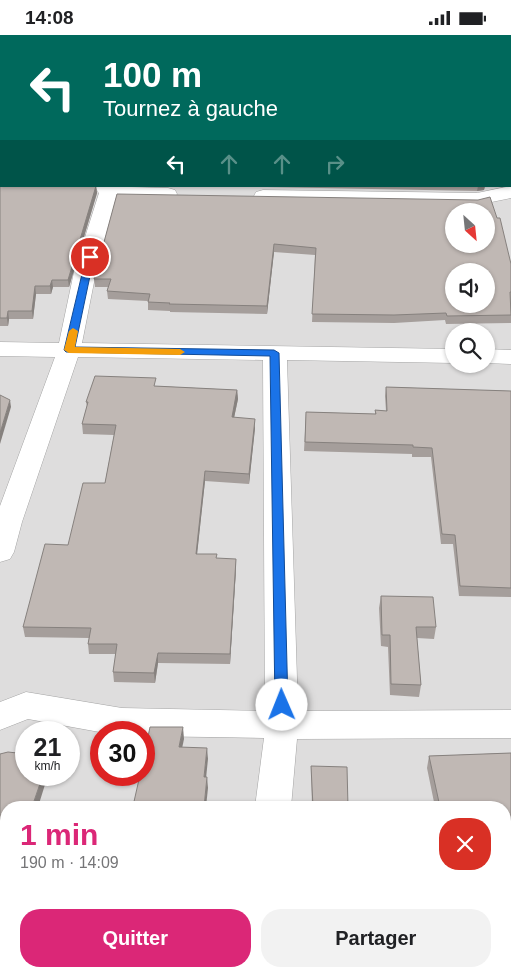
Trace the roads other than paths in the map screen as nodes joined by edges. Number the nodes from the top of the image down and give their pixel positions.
1 (106, 190) edge
2 (360, 192) edge
3 (511, 192) edge
4 (183, 195) edge
5 (249, 196) edge
6 (0, 349) edge
7 (69, 350) junction
8 (274, 353) junction
9 (445, 356) edge
10 (495, 357) edge
11 (511, 357) edge
12 (0, 552) edge
13 (0, 717) edge
14 (511, 724) edge
15 (282, 725) junction
16 (274, 801) edge

1 - 4 street
1 - 7 street
2 - 3 street
2 - 5 street
6 - 7 street
7 - 8 street
7 - 12 street
8 - 9 street
8 - 15 street
10 - 11 street
13 - 15 street
14 - 15 street
15 - 16 street

